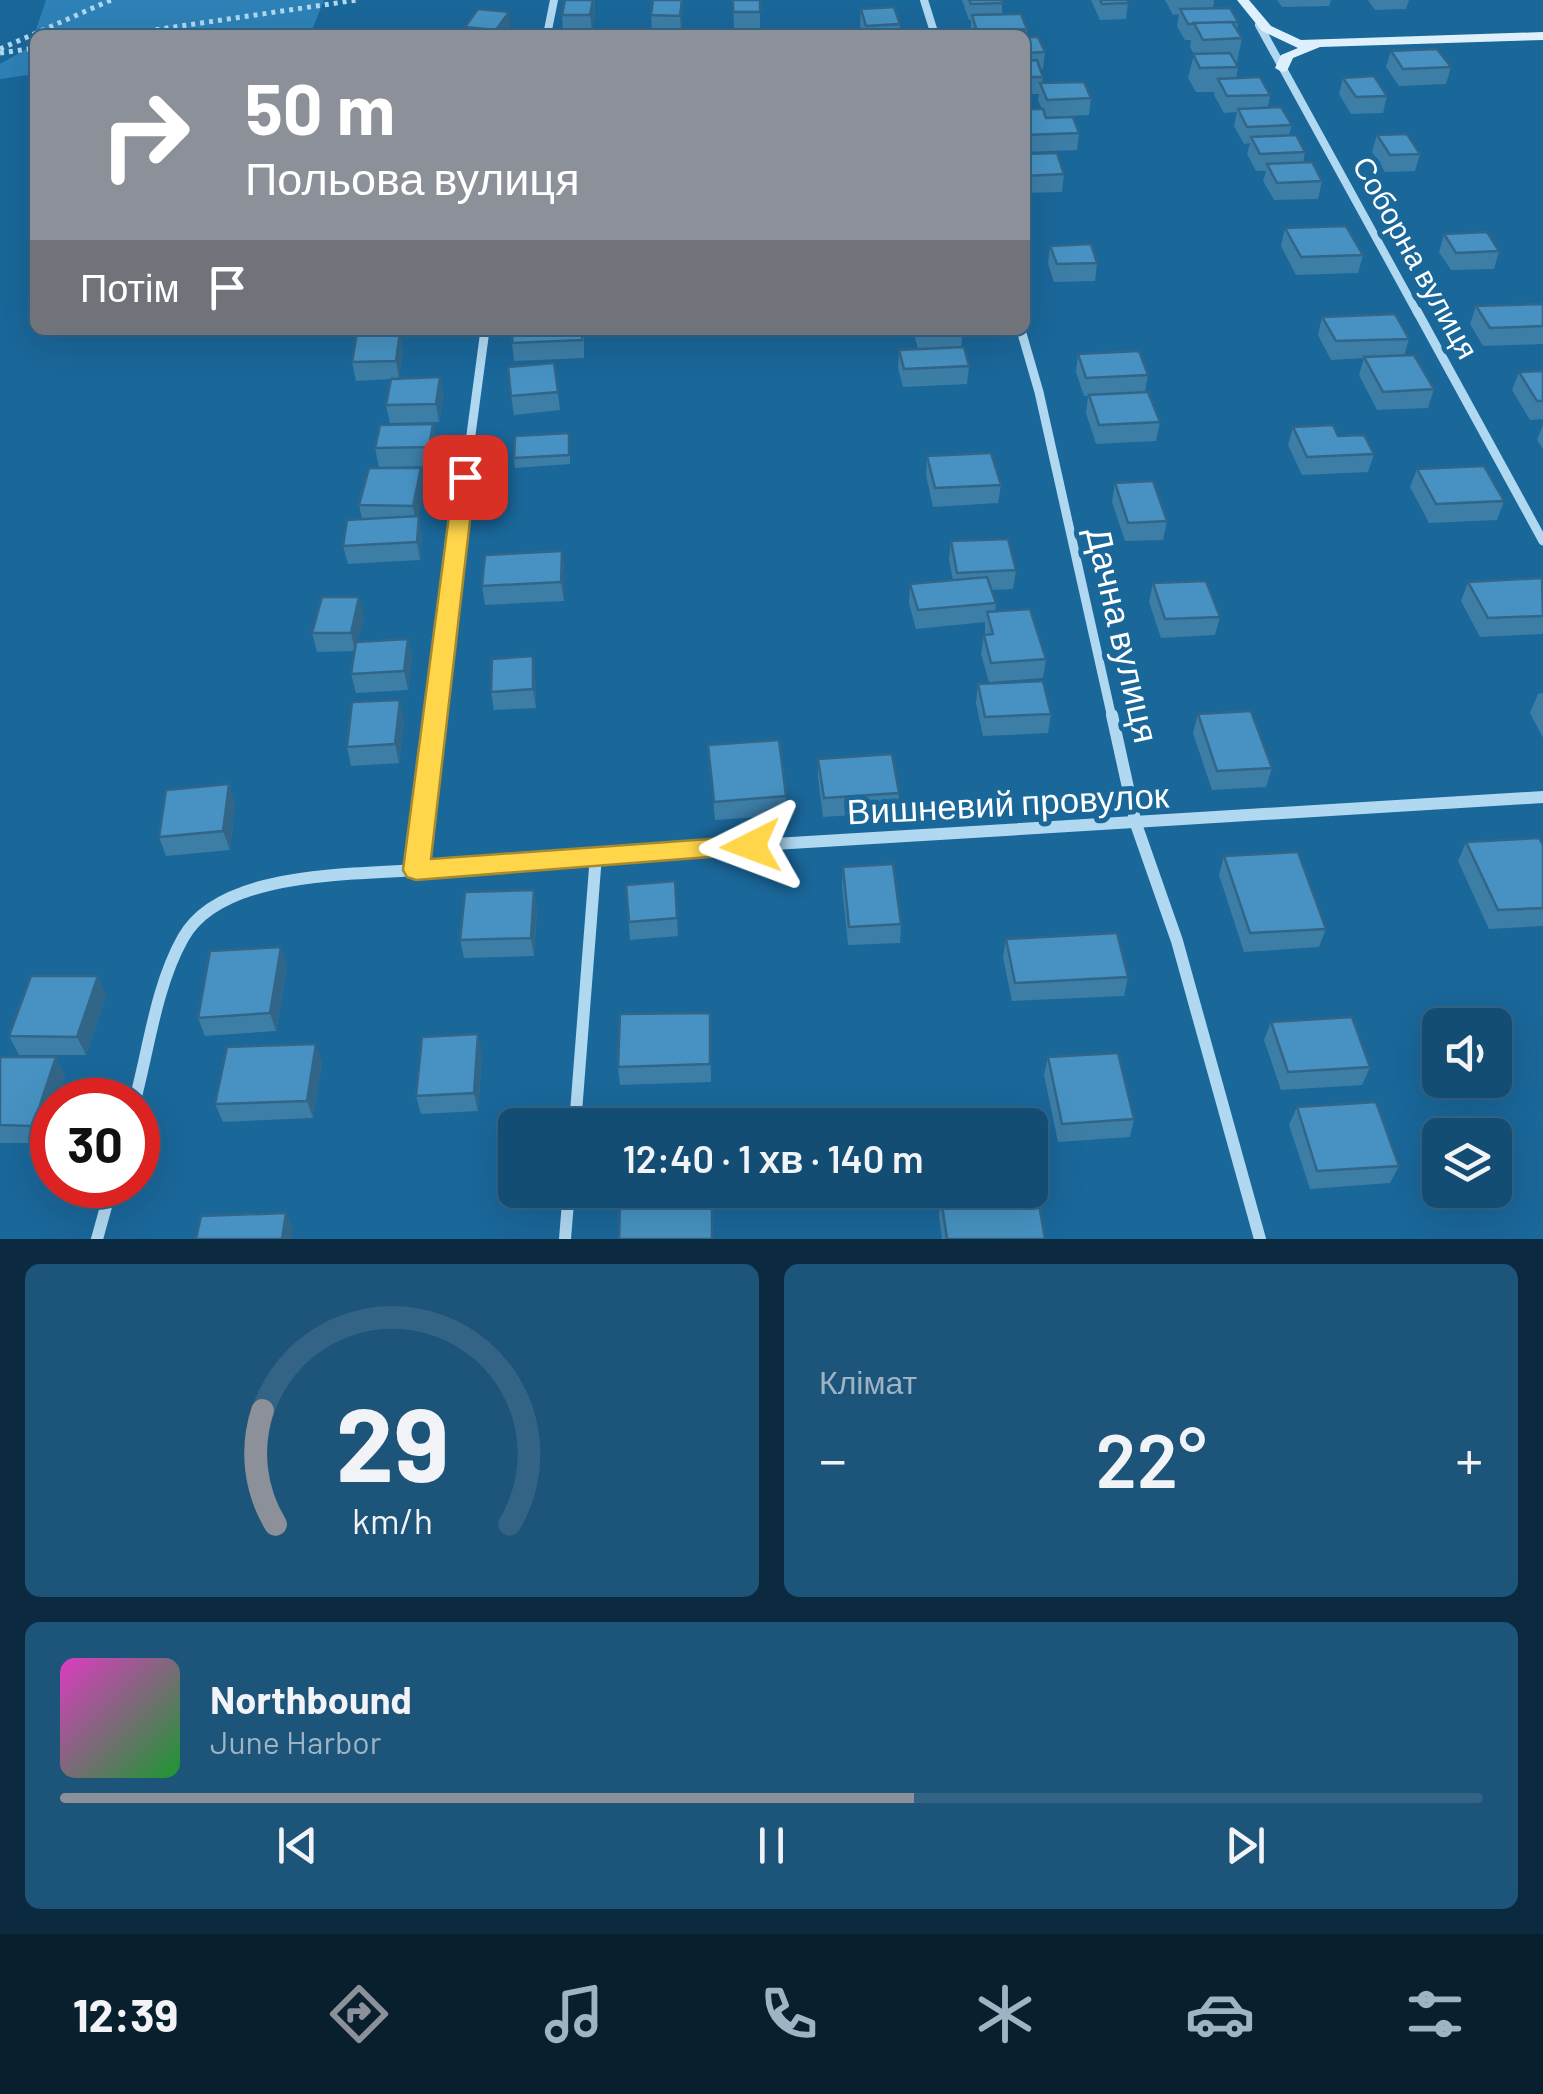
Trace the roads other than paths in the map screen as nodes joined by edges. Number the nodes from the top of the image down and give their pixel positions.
1 (554, 0) edge
2 (924, 0) edge
3 (1243, 0) edge
4 (1259, 25) junction
5 (548, 30) edge
6 (933, 30) edge
7 (1543, 36) edge
8 (1326, 46) junction
9 (1282, 68) junction
10 (484, 335) edge
11 (1022, 335) edge
12 (1543, 541) edge
13 (1543, 797) edge
14 (1136, 824) junction
15 (596, 855) junction
16 (416, 870) junction
17 (141, 1078) edge
18 (576, 1108) edge
19 (106, 1208) edge
20 (569, 1208) edge
21 (97, 1239) edge
22 (566, 1239) edge
23 (1260, 1239) edge

1 - 5 street
2 - 6 street
3 - 4 street, Соборна вулиця
4 - 8 street
4 - 9 street, Соборна вулиця
7 - 8 street
8 - 9 street
9 - 12 street, Соборна вулиця
10 - 16 street
11 - 14 street, Дачна вулиця
13 - 14 street, Вишневий провулок
14 - 15 street, Вишневий провулок
14 - 23 street, Дачна вулиця
15 - 16 street, Вишневий провулок
15 - 18 street
16 - 17 street, Вишневий провулок
19 - 21 street
20 - 22 street

